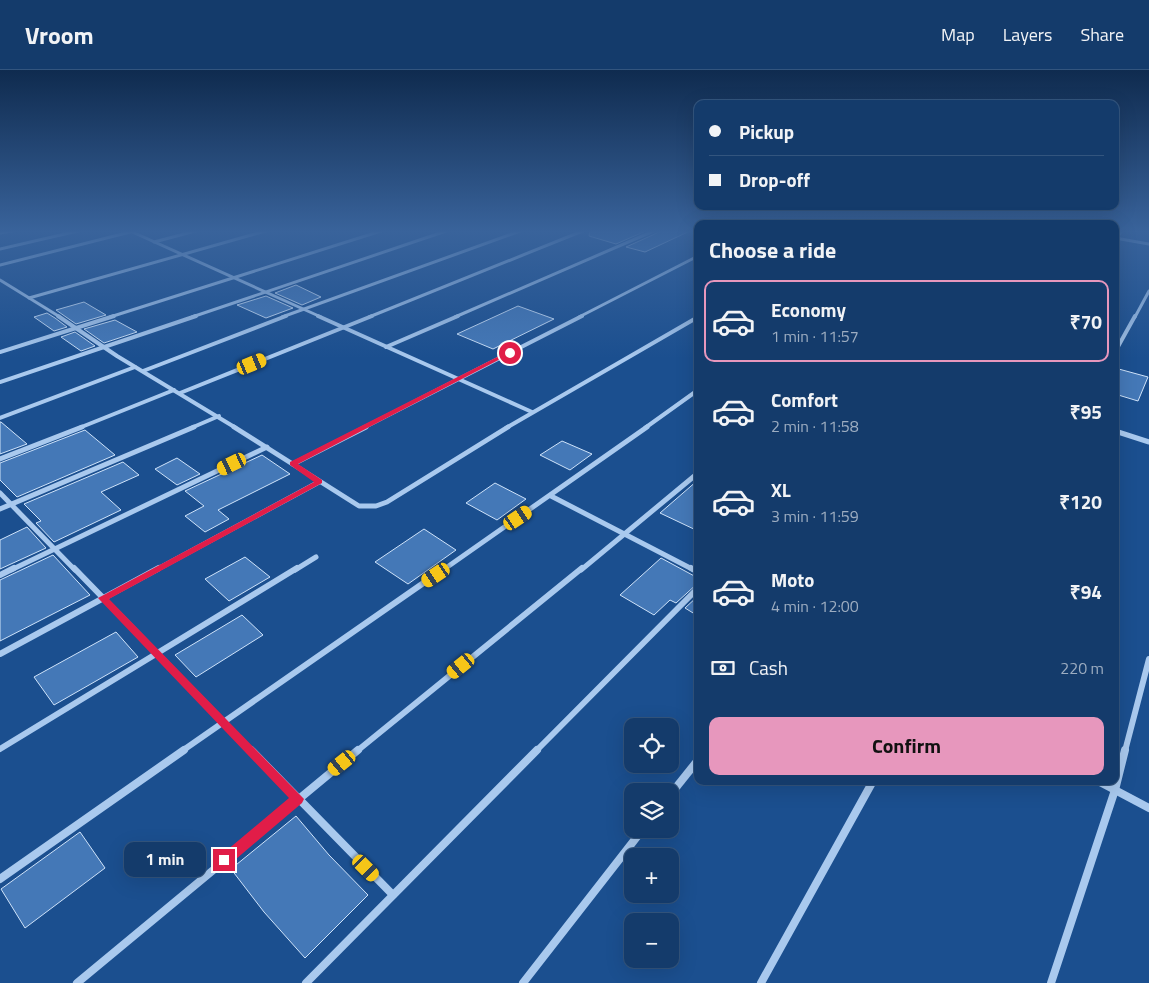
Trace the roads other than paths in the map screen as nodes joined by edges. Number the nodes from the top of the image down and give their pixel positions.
1 (120, 273) edge
2 (222, 273) edge
3 (251, 273) edge
4 (323, 273) edge
5 (404, 273) edge
6 (478, 273) edge
7 (558, 273) edge
8 (666, 273) edge
9 (234, 278) junction
10 (0, 280) edge
11 (3, 284) edge
12 (1149, 291) edge
13 (265, 292) junction
14 (29, 298) junction
15 (303, 309) junction
16 (694, 319) edge
17 (343, 327) junction
18 (76, 328) junction
19 (1119, 345) edge
20 (104, 347) junction
21 (386, 347) junction
22 (0, 352) edge
23 (135, 367) junction
24 (143, 371) junction
25 (458, 379) junction
26 (0, 382) edge
27 (174, 390) junction
28 (180, 393) junction
29 (694, 393) edge
30 (532, 412) junction
31 (219, 416) junction
32 (0, 418) edge
33 (1119, 432) edge
34 (1149, 442) edge
35 (267, 447) junction
36 (0, 459) edge
37 (292, 464) junction
38 (694, 476) edge
39 (320, 482) junction
40 (0, 493) edge
41 (551, 496) junction
42 (11, 504) junction
43 (0, 509) edge
44 (625, 534) junction
45 (55, 550) junction
46 (316, 557) dead end
47 (694, 570) edge
48 (0, 576) edge
49 (694, 592) edge
50 (103, 598) junction
51 (0, 654) edge
52 (156, 654) junction
53 (1149, 659) edge
54 (222, 721) junction
55 (0, 749) edge
56 (694, 765) edge
57 (1119, 775) edge
58 (679, 784) edge
59 (871, 785) edge
60 (1106, 785) edge
61 (1116, 785) edge
62 (1115, 790) junction
63 (298, 799) junction
64 (1149, 808) edge
65 (636, 838) edge
66 (0, 879) edge
67 (393, 895) junction
68 (77, 983) edge
69 (306, 983) edge
70 (523, 983) edge
71 (761, 983) edge
72 (1051, 983) edge

1 - 14 street
2 - 9 street
3 - 9 street
4 - 13 street
5 - 15 street
6 - 17 street
7 - 21 street
8 - 25 street
9 - 13 street
9 - 18 street
10 - 11 street
11 - 14 street
12 - 19 street
13 - 15 street
13 - 20 street
14 - 18 street
15 - 17 street
15 - 24 street
16 - 30 street
17 - 21 street
17 - 28 street
18 - 20 street
18 - 22 street
20 - 23 street
20 - 26 street
21 - 25 street
23 - 24 street
23 - 32 street
24 - 27 street
25 - 30 street
25 - 37 street
27 - 28 street
27 - 36 street
28 - 31 street
29 - 41 street
30 - 39 street
31 - 35 street
31 - 42 street
33 - 34 street
35 - 37 street
35 - 45 street
37 - 39 street
38 - 44 street
39 - 50 street
40 - 42 street
41 - 44 street
41 - 54 street
42 - 43 street
42 - 45 street
44 - 47 street
44 - 63 street
45 - 48 street
45 - 50 street
46 - 52 street
49 - 67 street
50 - 51 street
50 - 52 street
52 - 54 street
52 - 55 street
53 - 57 street
54 - 63 street
54 - 66 street
56 - 58 street
59 - 71 street
60 - 62 street
61 - 62 street
62 - 64 street
62 - 72 street
63 - 67 street
63 - 68 street
65 - 70 street
67 - 69 street

